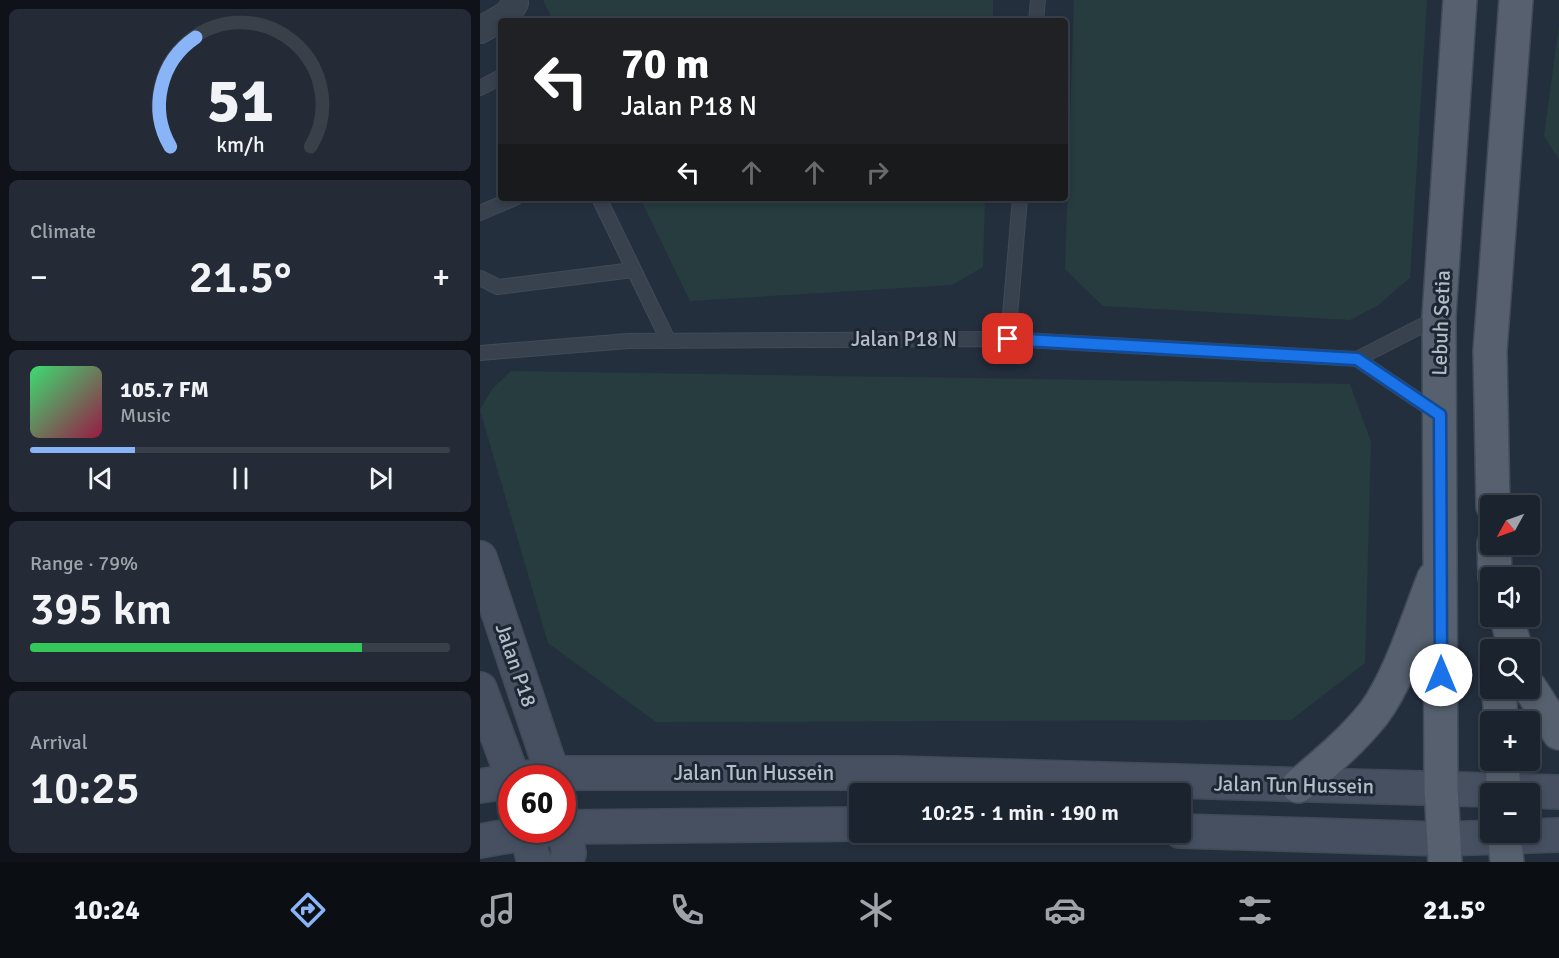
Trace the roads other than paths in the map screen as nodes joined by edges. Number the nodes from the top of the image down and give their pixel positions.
1 (1038, 0) edge
2 (1460, 0) edge
3 (1516, 0) edge
4 (512, 10) edge
5 (499, 18) edge
6 (1036, 18) edge
7 (498, 19) edge
8 (480, 30) edge
9 (498, 79) edge
10 (480, 88) edge
11 (508, 201) edge
12 (600, 201) edge
13 (1020, 201) edge
14 (480, 213) edge
15 (633, 270) junction
16 (480, 278) edge
17 (1439, 316) junction
18 (1008, 339) junction
19 (668, 340) junction
20 (482, 356) edge
21 (1357, 359) junction
22 (1440, 415) junction
23 (1493, 495) edge
24 (480, 558) edge
25 (1440, 564) junction
26 (480, 689) edge
27 (1537, 699) edge
28 (1559, 733) edge
29 (507, 765) edge
30 (541, 765) edge
31 (576, 776) edge
32 (1503, 782) edge
33 (498, 783) edge
34 (480, 786) edge
35 (1298, 786) junction
36 (1441, 788) junction
37 (1559, 792) edge
38 (849, 824) edge
39 (576, 831) edge
40 (1191, 832) edge
41 (1559, 835) edge
42 (498, 839) edge
43 (480, 841) edge
44 (558, 843) edge
45 (1505, 844) edge
46 (1444, 851) edge
47 (566, 862) edge

1 - 6 lane
2 - 17 main road, Lebuh Setia
3 - 23 main road
4 - 5 street
7 - 8 street
9 - 10 lane
11 - 14 lane
12 - 15 lane
13 - 18 lane
15 - 16 lane
15 - 19 lane
17 - 21 lane
17 - 22 main road, Lebuh Setia
18 - 19 lane, Jalan P18 N
18 - 21 lane, Jalan P18 N
19 - 20 lane, Jalan P18 N
21 - 22 lane
22 - 25 main road, Lebuh Setia
24 - 30 main road, Jalan P18
25 - 35 main road
25 - 36 main road, Lebuh Setia
26 - 29 main road, Jalan P18
27 - 28 main road
31 - 35 main road, Jalan Tun Hussein
32 - 36 main road, Jalan Tun Hussein
32 - 37 main road, Jalan Tun Hussein
33 - 34 main road
35 - 36 main road, Jalan Tun Hussein
36 - 46 main road, Lebuh Setia
38 - 39 main road
40 - 46 main road
41 - 45 main road
42 - 43 main road
44 - 47 main road
45 - 46 main road

